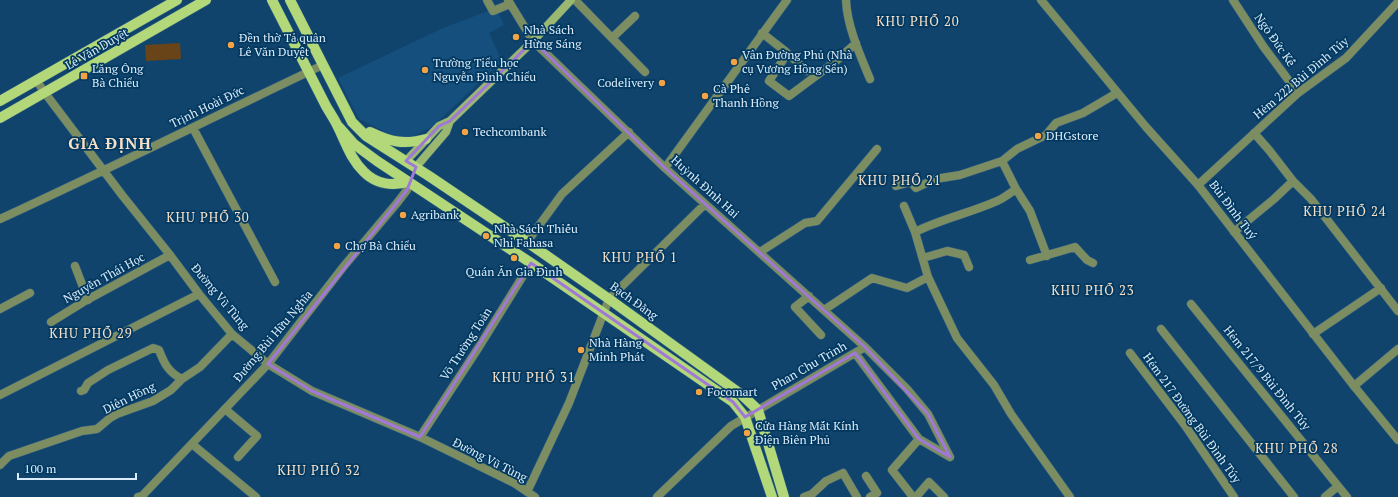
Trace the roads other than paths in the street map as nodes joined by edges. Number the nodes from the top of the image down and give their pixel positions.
1 (177, 0) edge
2 (206, 0) edge
3 (272, 0) edge
4 (290, 0) edge
5 (488, 0) edge
6 (571, 0) edge
7 (575, 0) edge
8 (787, 0) edge
9 (846, 0) edge
10 (1041, 0) edge
11 (1233, 0) edge
12 (1397, 1) edge
13 (509, 2) edge
14 (635, 16) dead end
15 (762, 33) junction
16 (612, 38) junction
17 (533, 41) junction
18 (105, 42) junction
19 (856, 44) junction
20 (785, 51) junction
21 (112, 55) junction
22 (323, 65) junction
23 (309, 71) junction
24 (807, 71) dead end
25 (645, 72) dead end
26 (870, 79) dead end
27 (36, 80) junction
28 (45, 93) junction
29 (1116, 93) junction
30 (1298, 93) junction
31 (0, 101) edge
32 (0, 118) edge
33 (450, 121) junction
34 (352, 122) junction
35 (339, 127) junction
36 (193, 128) junction
37 (629, 132) junction
38 (1254, 133) junction
39 (426, 139) junction
40 (877, 149) dead end
41 (406, 161) junction
42 (1002, 161) junction
43 (416, 167) junction
44 (664, 168) junction
45 (102, 170) junction
46 (397, 174) junction
47 (1293, 181) junction
48 (409, 182) junction
49 (1198, 185) junction
50 (896, 186) dead end
51 (1016, 189) junction
52 (705, 204) junction
53 (904, 206) dead end
54 (0, 219) edge
55 (915, 232) junction
56 (1234, 232) junction
57 (526, 242) junction
58 (760, 252) junction
59 (170, 255) junction
60 (1046, 256) junction
61 (923, 258) junction
62 (1030, 260) dead end
63 (532, 263) junction
64 (1093, 263) dead end
65 (75, 266) dead end
66 (969, 267) dead end
67 (928, 277) junction
68 (275, 282) dead end
69 (1380, 288) junction
70 (30, 293) dead end
71 (199, 294) junction
72 (809, 296) junction
73 (609, 299) junction
74 (88, 300) junction
75 (1191, 304) dead end
76 (0, 309) edge
77 (824, 310) junction
78 (1398, 311) edge
79 (603, 313) junction
80 (51, 322) dead end
81 (1161, 329) dead end
82 (232, 334) junction
83 (1313, 334) junction
84 (821, 335) dead end
85 (865, 347) junction
86 (1398, 350) edge
87 (855, 353) junction
88 (1130, 353) dead end
89 (268, 364) junction
90 (182, 379) junction
91 (1354, 386) junction
92 (81, 391) dead end
93 (0, 394) edge
94 (225, 409) junction
95 (758, 410) junction
96 (745, 417) junction
97 (420, 437) junction
98 (919, 439) junction
99 (1398, 440) edge
100 (192, 444) junction
101 (238, 457) dead end
102 (0, 465) edge
103 (866, 476) dead end
104 (1338, 486) junction
105 (527, 492) junction
106 (810, 496) edge
107 (141, 497) edge
108 (256, 497) edge
109 (535, 497) edge
110 (657, 497) edge
111 (772, 497) edge
112 (784, 497) edge
113 (857, 497) edge
114 (870, 497) edge
115 (912, 497) edge
116 (916, 497) edge
117 (944, 497) edge
118 (1070, 497) edge
119 (1234, 497) edge
120 (1294, 497) edge
121 (1325, 497) edge
122 (1347, 497) edge

1 - 18 main road, Lê Văn Duyệt
2 - 21 main road, Lê Văn Duyệt
3 - 23 main road
4 - 22 main road, Bạch Đằng
5 - 13 street
6 - 17 main road
7 - 16 street
8 - 15 street
9 - 19 street
10 - 29 street, Bùi Đình Tuý
11 - 30 street, Ngô Đức Kế
12 - 30 street, Hẻm 222 Bùi Đình Túy
13 - 17 street, Huỳnh Đình Hai
14 - 16 street
15 - 20 street
15 - 44 street
16 - 25 street
17 - 33 main road
17 - 37 street, Huỳnh Đình Hai
18 - 21 main road
18 - 27 main road, Lê Văn Duyệt
19 - 20 street
19 - 26 street
20 - 24 street
21 - 28 main road, Lê Văn Duyệt
22 - 23 street, Trịnh Hoài Đức
22 - 34 main road, Bạch Đằng
23 - 35 main road
23 - 36 street, Trịnh Hoài Đức
27 - 28 street, Đường Vũ Tùng
27 - 31 main road, Lê Văn Duyệt
28 - 32 main road, Lê Văn Duyệt
28 - 45 street, Đường Vũ Tùng
29 - 42 street
29 - 49 street, Bùi Đình Tuý
30 - 38 street, Hẻm 222 Bùi Đình Túy
33 - 39 main road
33 - 43 main road
34 - 39 main road
34 - 41 main road, Bạch Đằng
35 - 46 main road
35 - 48 main road
36 - 45 street, Trịnh Hoài Đức
36 - 68 street
37 - 44 street, Huỳnh Đình Hai
37 - 57 street
38 - 47 street
38 - 49 street, Hẻm 222 Bùi Đình Túy
39 - 41 main road
40 - 58 street
41 - 43 main road, Bạch Đằng
41 - 46 main road
42 - 50 street
42 - 51 street
43 - 48 main road
43 - 57 main road, Bạch Đằng
44 - 52 street, Huỳnh Đình Hai
45 - 54 street, Trịnh Hoài Đức
45 - 59 street, Đường Vũ Tùng
46 - 48 main road
47 - 56 street
47 - 69 street
48 - 63 main road
48 - 89 street, Đường Bùi Hữu Nghĩa
49 - 56 street, Bùi Đình Tuý
51 - 55 street
51 - 60 street
52 - 58 street, Huỳnh Đình Hai
52 - 73 street
53 - 55 street
55 - 61 street
56 - 83 street, Bùi Đình Tuý
57 - 73 main road, Bạch Đằng
58 - 72 street, Huỳnh Đình Hai
59 - 71 street, Đường Vũ Tùng
59 - 74 street, Nguyễn Thái Học
60 - 62 street
60 - 64 street
61 - 66 street
61 - 67 street
63 - 79 main road
63 - 97 street, Võ Trường Toản
65 - 74 street
67 - 77 street
67 - 118 street
69 - 78 street
69 - 83 street
70 - 76 street
71 - 82 street, Đường Vũ Tùng
71 - 93 street
72 - 77 street, Huỳnh Đình Hai
72 - 84 street
73 - 79 street
73 - 95 main road, Bạch Đằng
74 - 80 street, Nguyễn Thái Học
75 - 104 street, Hẻm 217/9 Bùi Đình Túy
77 - 85 street, Huỳnh Đình Hai
79 - 96 main road
79 - 105 street
81 - 120 street
82 - 89 street, Đường Vũ Tùng
82 - 90 street, Diên Hồng
83 - 91 street, Bùi Đình Tuý
85 - 87 street, Phan Chu Trinh
85 - 98 street, Huỳnh Đình Hai
86 - 91 street
87 - 95 street, Phan Chu Trinh
87 - 98 street
88 - 119 street, Hẻm 217 Đường Bùi Đình Túy
89 - 94 street, Đường Bùi Hữu Nghĩa
89 - 97 street, Đường Vũ Tùng
90 - 92 street
90 - 102 street, Diên Hồng
91 - 99 street, Bùi Đình Tuý
94 - 100 street, Đường Bùi Hữu Nghĩa
94 - 101 street
95 - 96 street, Phan Chu Trinh
95 - 112 main road
96 - 110 street, Phan Chu Trinh
96 - 111 main road
97 - 105 street, Đường Vũ Tùng
98 - 115 street
100 - 107 street, Đường Bùi Hữu Nghĩa
100 - 108 street
103 - 114 street
104 - 121 street
104 - 122 street, Hẻm 217/9 Bùi Đình Túy
105 - 109 street, Đường Vũ Tùng
106 - 113 street
116 - 117 street

